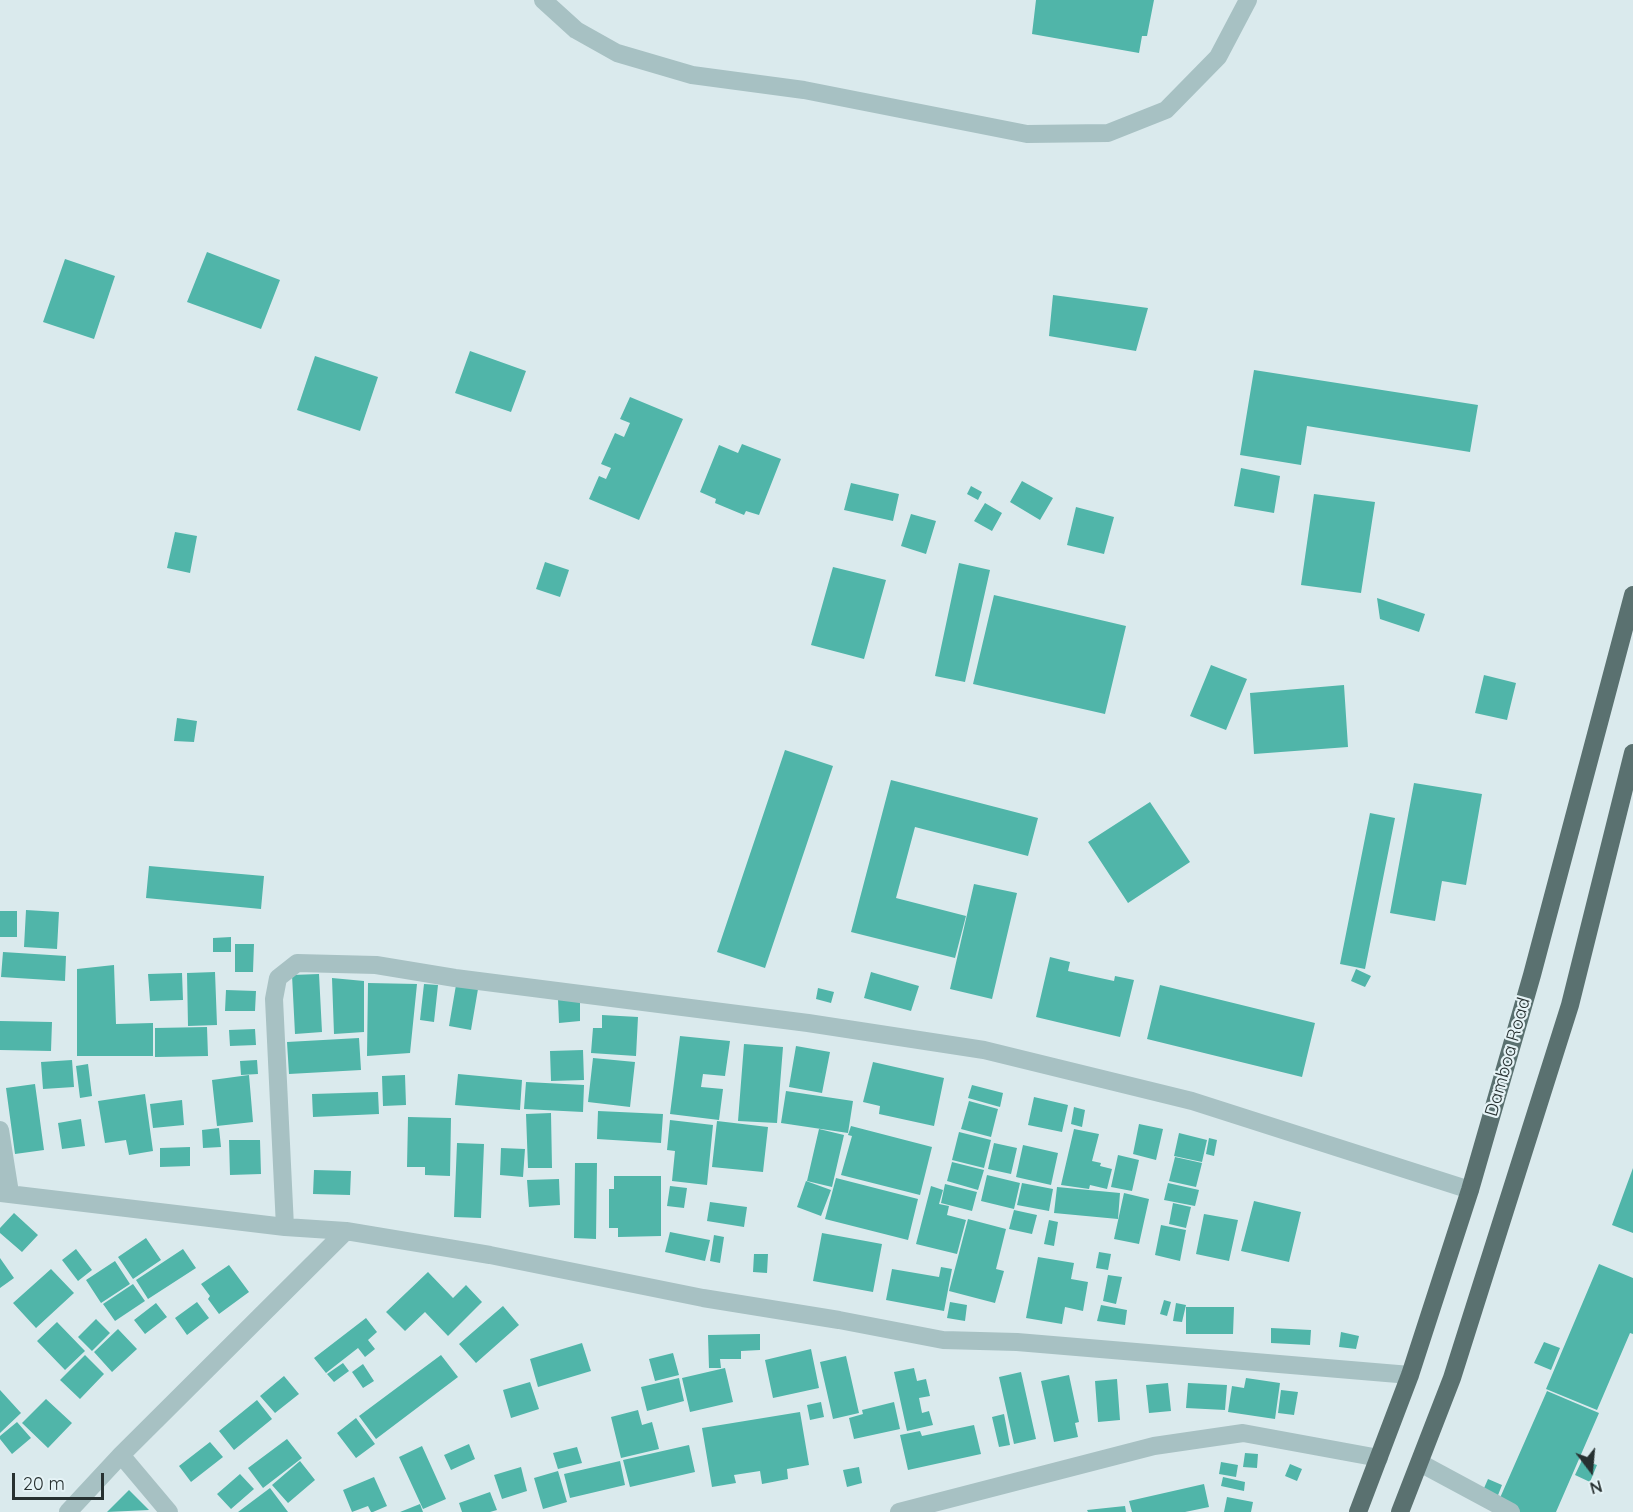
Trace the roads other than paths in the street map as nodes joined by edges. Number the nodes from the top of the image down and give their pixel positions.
1 (543, 0) edge
2 (1248, 0) edge
3 (1633, 595) edge
4 (1633, 753) edge
5 (0, 1130) edge
6 (1470, 1190) junction
7 (5, 1193) edge
8 (285, 1227) junction
9 (346, 1231) junction
10 (1410, 1375) junction
11 (121, 1455) junction
12 (1379, 1458) junction
13 (1420, 1463) junction
14 (68, 1512) edge
15 (169, 1512) edge
16 (899, 1512) edge
17 (1358, 1512) edge
18 (1400, 1512) edge
19 (1510, 1512) edge

1 - 2 street
3 - 6 main road, Damboa Road
4 - 13 main road
5 - 7 street
6 - 8 street
6 - 10 main road, Damboa Road
7 - 8 street
8 - 9 street
9 - 10 street
9 - 11 street
10 - 12 main road, Damboa Road
11 - 14 street
11 - 15 street
12 - 16 street
12 - 17 main road, Damboa Road
13 - 18 main road
13 - 19 street

